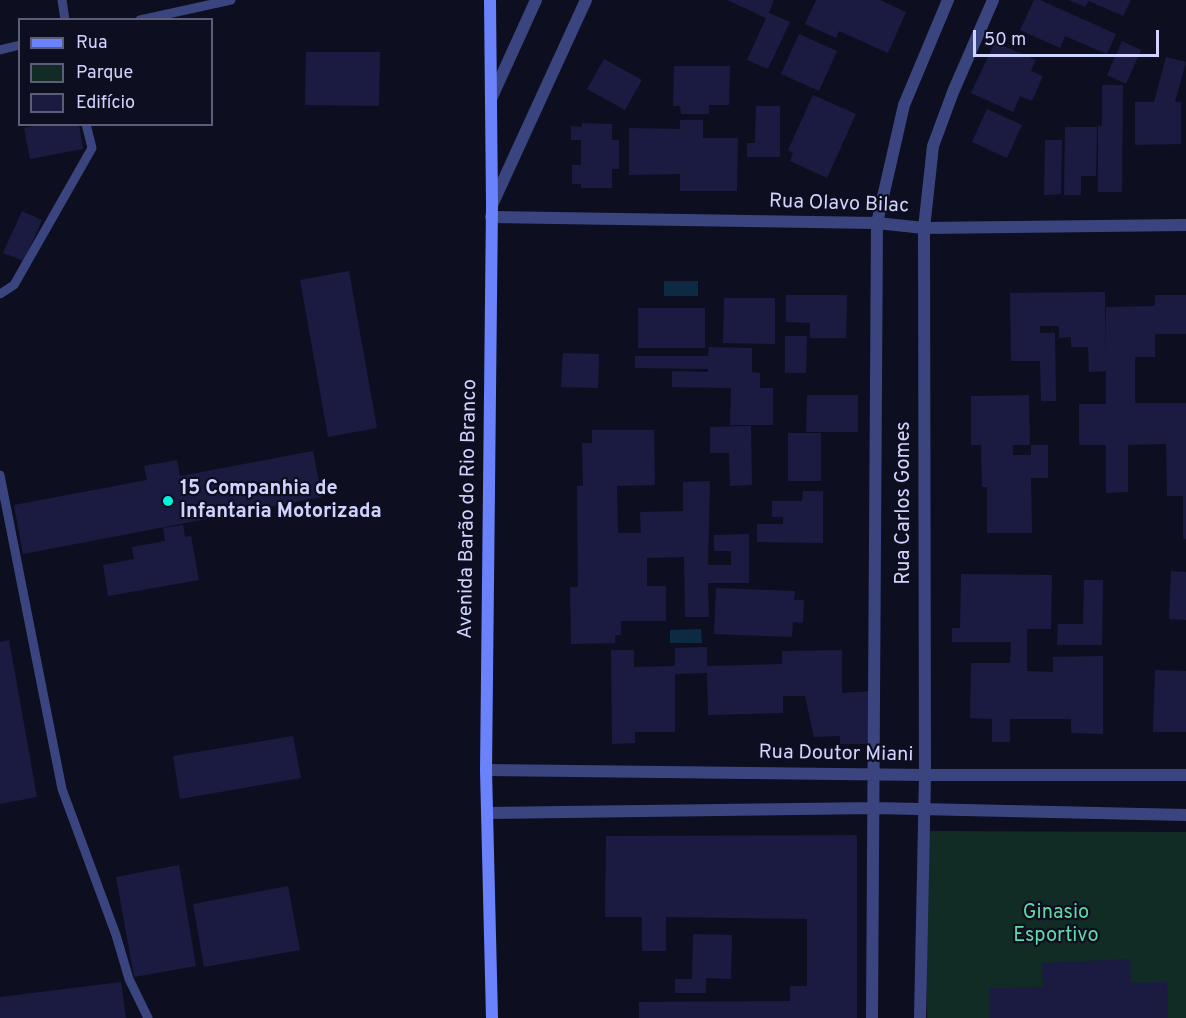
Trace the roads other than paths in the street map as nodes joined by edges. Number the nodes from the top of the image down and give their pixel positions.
1 (62, 0) edge
2 (231, 0) edge
3 (490, 0) edge
4 (536, 0) edge
5 (586, 0) edge
6 (948, 0) edge
7 (993, 0) edge
8 (65, 18) edge
9 (149, 18) edge
10 (18, 46) edge
11 (0, 50) edge
12 (491, 99) junction
13 (86, 126) edge
14 (491, 211) junction
15 (878, 224) junction
16 (1186, 225) edge
17 (924, 228) junction
18 (0, 294) edge
19 (0, 475) edge
20 (486, 770) junction
21 (875, 775) junction
22 (926, 775) junction
23 (1186, 775) edge
24 (875, 808) junction
25 (924, 808) junction
26 (487, 813) junction
27 (1186, 815) edge
28 (148, 1018) edge
29 (492, 1018) edge
30 (872, 1018) edge
31 (920, 1018) edge

1 - 8 lane
2 - 9 lane
3 - 12 street, Avenida Barão do Rio Branco
4 - 12 street
5 - 14 street
6 - 15 street, Rua Carlos Gomes
7 - 17 street, Rua Carlos Gomes
10 - 11 lane
12 - 14 street, Avenida Barão do Rio Branco
13 - 18 lane
14 - 15 street, Rua Olavo Bilac
14 - 20 street, Avenida Barão do Rio Branco
15 - 17 street, Rua Olavo Bilac
15 - 21 street, Rua Carlos Gomes
16 - 17 street, Rua Olavo Bilac
17 - 22 street, Rua Carlos Gomes
19 - 28 lane
20 - 21 street, Rua Doutor Miani
20 - 26 street, Avenida Barão do Rio Branco
21 - 22 street, Rua Doutor Miani
21 - 24 street, Rua Carlos Gomes
22 - 23 street, Rua Doutor Miani
22 - 25 street, Rua Carlos Gomes
24 - 25 street
24 - 26 street
24 - 30 street, Rua Carlos Gomes
25 - 27 street
25 - 31 street, Rua Carlos Gomes
26 - 29 street, Avenida Barão do Rio Branco

